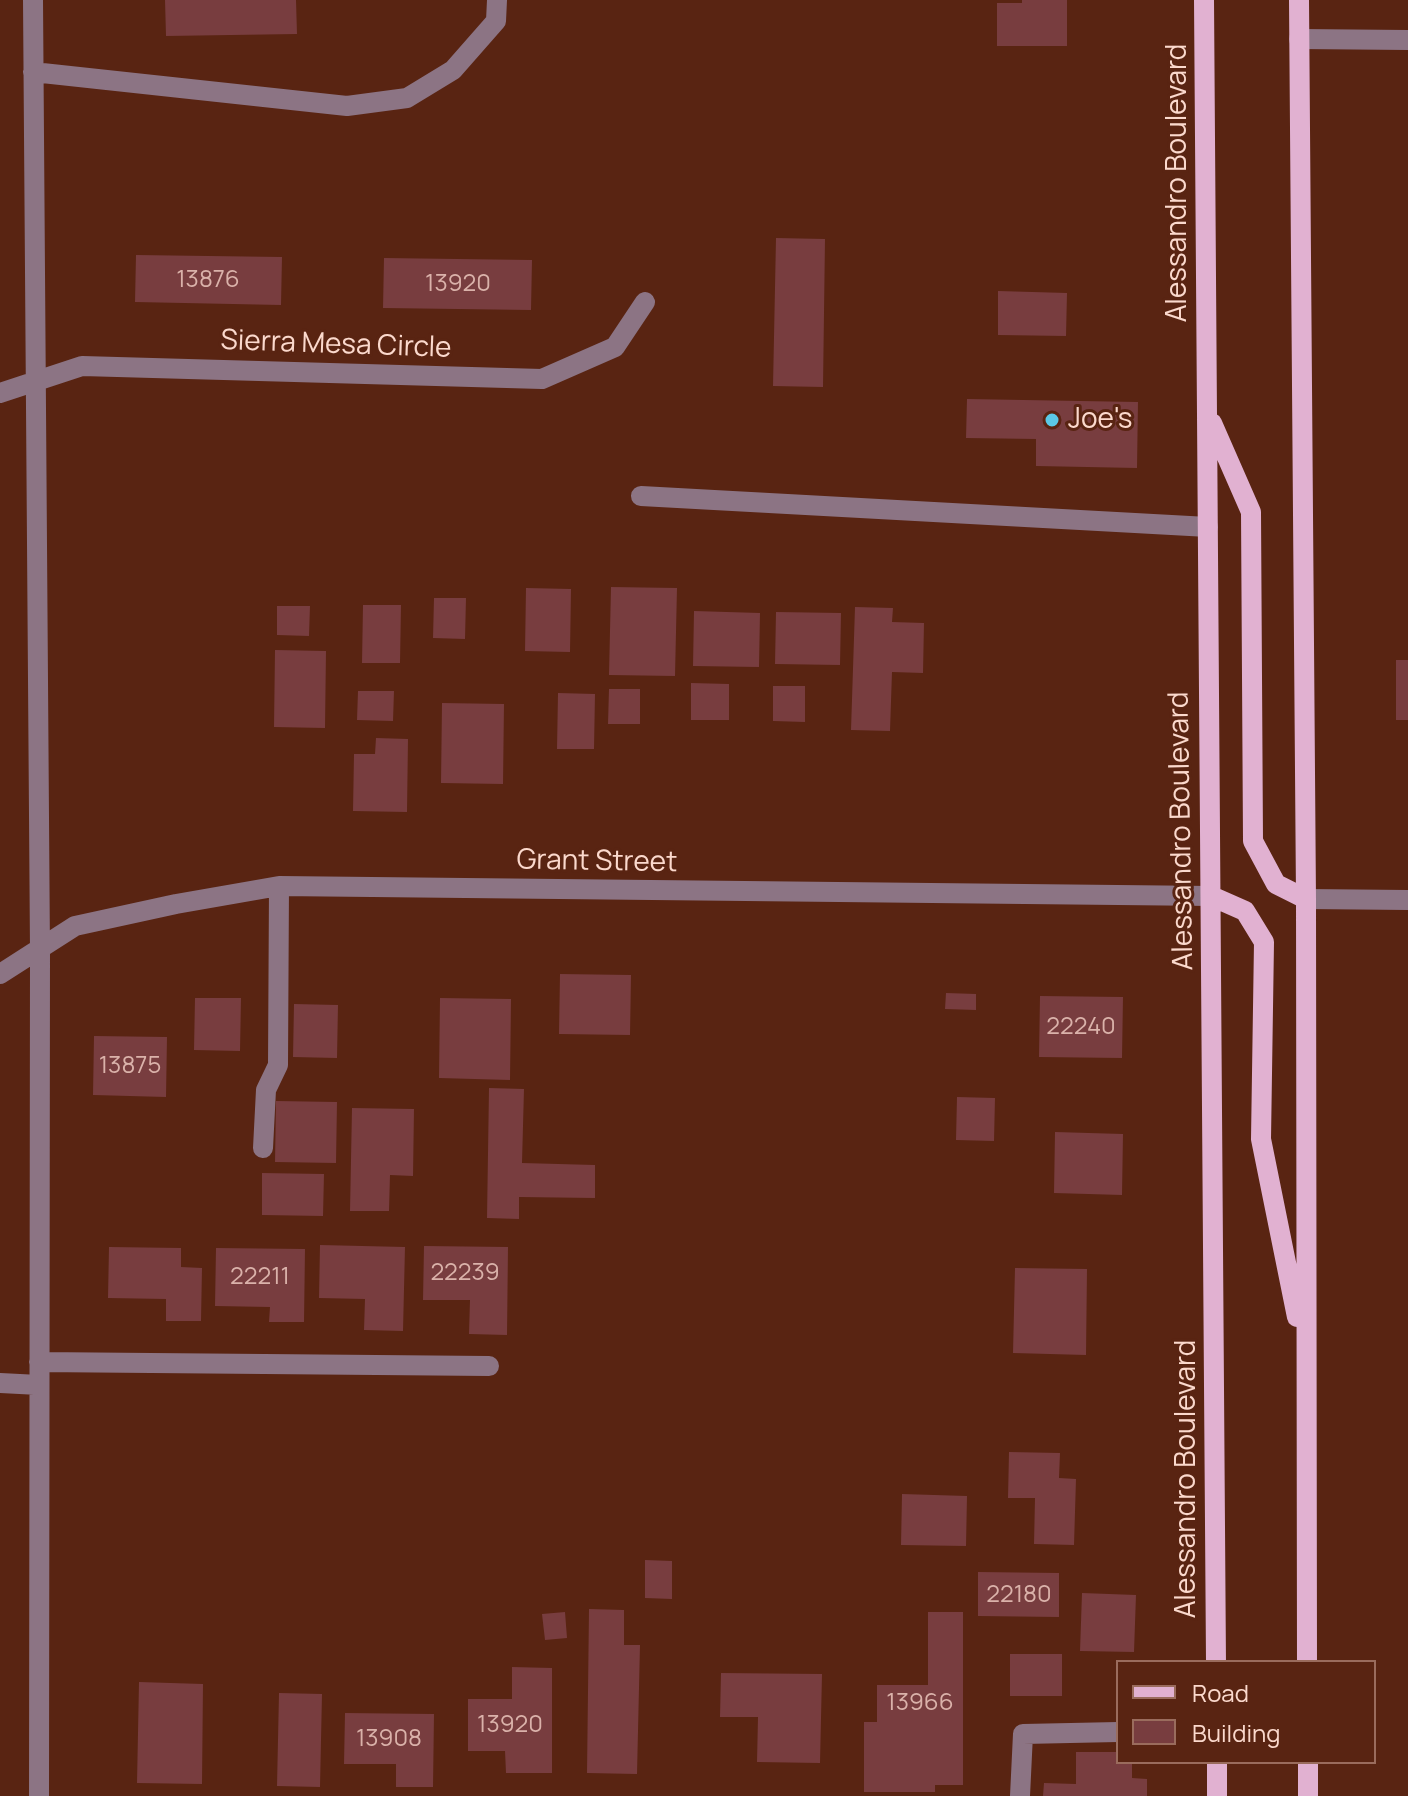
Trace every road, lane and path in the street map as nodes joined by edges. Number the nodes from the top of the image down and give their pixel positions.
1 (33, 0) edge
2 (497, 0) edge
3 (1204, 0) edge
4 (1299, 0) edge
5 (1299, 39) junction
6 (1408, 40) edge
7 (33, 72) junction
8 (645, 302) dead end
9 (35, 381) junction
10 (0, 393) edge
11 (1207, 412) junction
12 (641, 496) dead end
13 (1208, 527) junction
14 (279, 886) junction
15 (1211, 896) junction
16 (1306, 899) junction
17 (1408, 900) edge
18 (40, 951) junction
19 (0, 974) edge
20 (263, 1148) dead end
21 (1307, 1361) junction
22 (39, 1362) junction
23 (489, 1366) dead end
24 (0, 1383) edge
25 (39, 1385) junction
26 (1216, 1660) edge
27 (1307, 1660) edge
28 (1116, 1732) edge
29 (1217, 1764) edge
30 (1308, 1764) edge
31 (39, 1796) edge
32 (1020, 1796) edge
33 (1217, 1796) edge
34 (1308, 1796) edge

1 - 7 street
2 - 7 street
3 - 11 main road, Alessandro Boulevard
4 - 5 main road
5 - 6 street
5 - 16 main road
7 - 9 street
8 - 9 street, Sierra Mesa Circle
9 - 10 street, Sierra Mesa Circle
9 - 18 street
11 - 13 main road, Alessandro Boulevard
11 - 16 main road
12 - 13 street
13 - 15 main road, Alessandro Boulevard
14 - 15 street, Grant Street
14 - 18 street, Grant Street
14 - 20 street
15 - 21 main road
15 - 26 main road, Alessandro Boulevard
16 - 17 street
16 - 21 main road
18 - 19 street, Grant Street
18 - 22 street
21 - 27 main road
22 - 23 street
22 - 25 street
24 - 25 street
25 - 31 street
28 - 32 street
29 - 33 main road
30 - 34 main road

